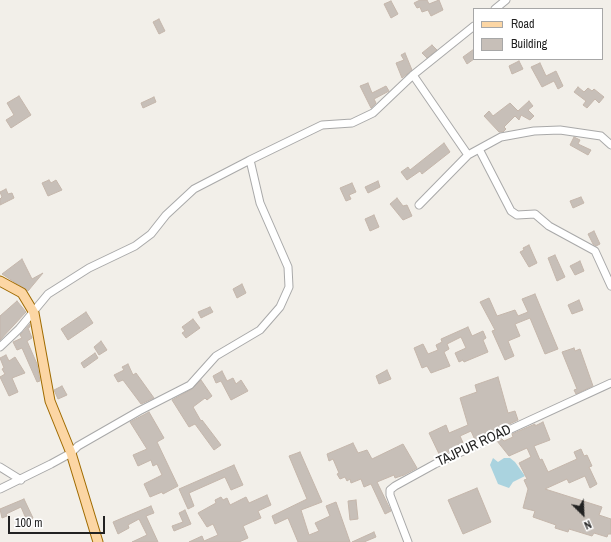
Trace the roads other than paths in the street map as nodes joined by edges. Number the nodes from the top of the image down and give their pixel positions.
1 (506, 0) edge
2 (496, 8) edge
3 (473, 27) edge
4 (413, 75) junction
5 (611, 145) edge
6 (479, 149) junction
7 (468, 155) junction
8 (250, 160) junction
9 (418, 205) dead end
10 (0, 281) edge
11 (611, 286) edge
12 (34, 313) junction
13 (0, 347) edge
14 (611, 384) edge
15 (71, 453) junction
16 (0, 467) edge
17 (21, 480) junction
18 (0, 489) edge
19 (98, 542) edge
20 (408, 542) edge

1 - 2 street
3 - 4 street
4 - 7 street
4 - 8 street
5 - 6 street
6 - 7 street
6 - 11 street
7 - 9 street
8 - 12 street
8 - 15 street
10 - 12 main road
12 - 13 street
12 - 15 main road
14 - 20 street, TAJPUR ROAD
15 - 17 street
15 - 19 main road
16 - 17 street
17 - 18 street

